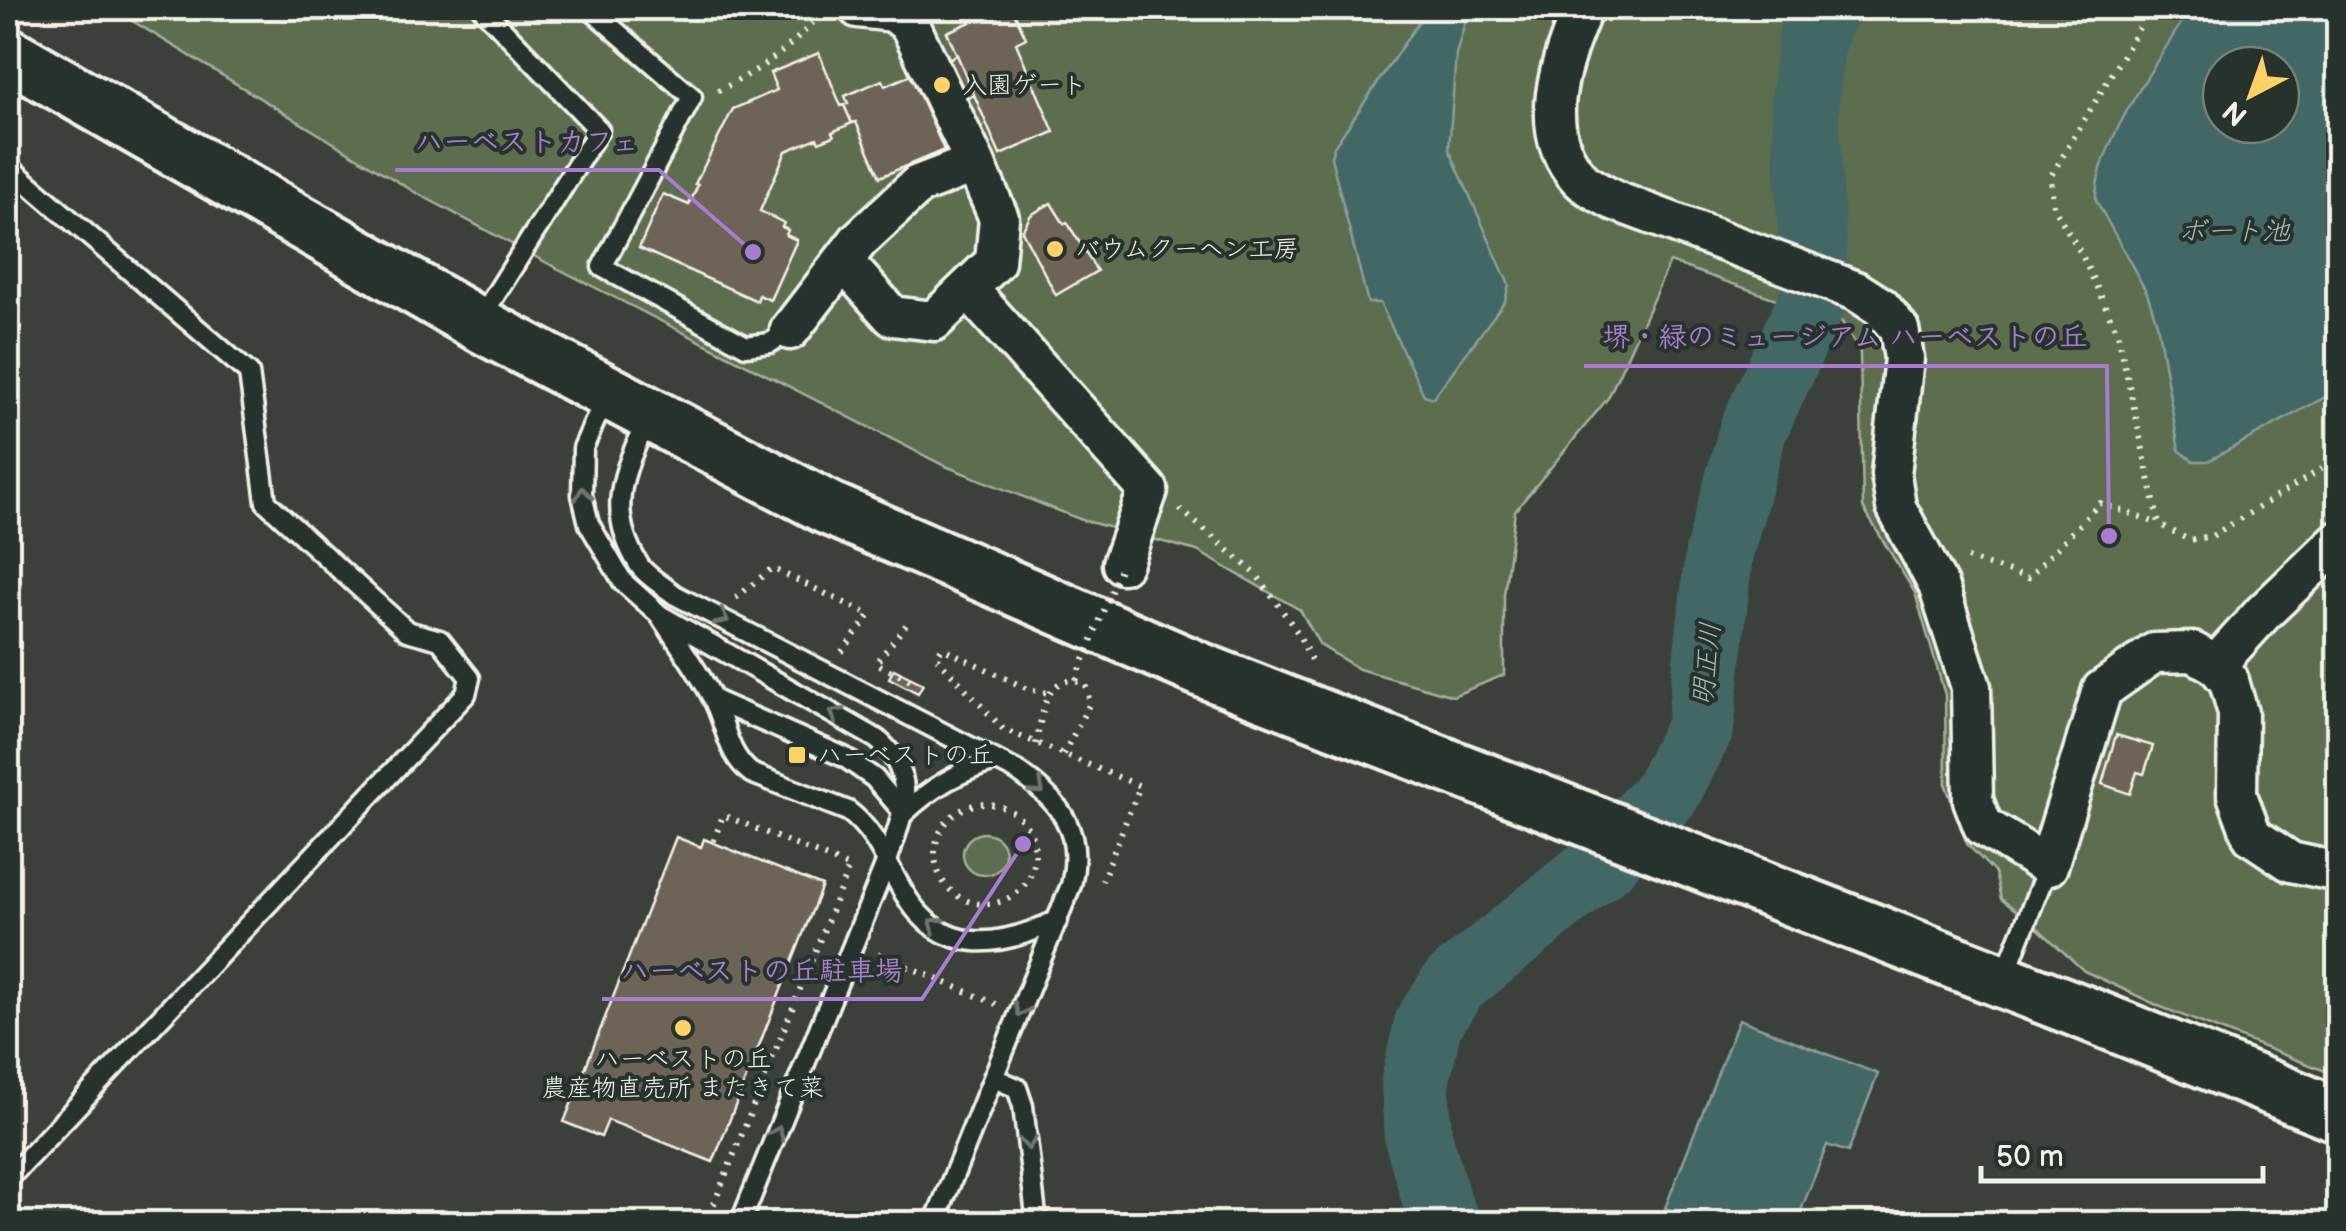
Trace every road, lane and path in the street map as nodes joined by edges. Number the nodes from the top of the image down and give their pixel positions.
1 (482, 8) edge
2 (589, 8) edge
3 (827, 8) edge
4 (858, 8) edge
5 (1583, 8) edge
6 (2145, 8) edge
7 (8, 54) edge
8 (692, 96) junction
9 (975, 163) junction
10 (8, 166) edge
11 (844, 262) junction
12 (968, 290) junction
13 (478, 324) junction
14 (790, 330) joint
15 (628, 405) junction
16 (2338, 459) edge
17 (1148, 490) junction
18 (2160, 524) junction
19 (1914, 540) junction
20 (2338, 541) edge
21 (1122, 564) joint
22 (660, 615) junction
23 (716, 615) junction
24 (906, 625) dead end
25 (2216, 665) junction
26 (1314, 666) dead end
27 (828, 672) junction
28 (1076, 680) junction
29 (924, 688) dead end
30 (1048, 693) junction
31 (714, 700) junction
32 (972, 713) dead end
33 (1003, 730) junction
34 (1036, 744) junction
35 (1062, 754) junction
36 (996, 762) junction
37 (904, 813) junction
38 (713, 842) dead end
39 (886, 860) junction
40 (935, 860) joint
41 (2048, 866) junction
42 (2338, 872) edge
43 (1096, 896) dead end
44 (1058, 920) junction
45 (876, 953) dead end
46 (2002, 981) junction
47 (1002, 1006) dead end
48 (994, 1078) junction
49 (2338, 1115) edge
50 (8, 1179) edge
51 (706, 1224) edge
52 (740, 1224) edge
53 (934, 1224) edge
54 (1037, 1224) edge

1 - 13 lane
2 - 8 lane
3 - 8 path
4 - 9 street
5 - 19 street
6 - 18 path
7 - 13 street
8 - 14 lane
9 - 11 street
9 - 12 street
10 - 50 lane
11 - 12 street
11 - 14 street
12 - 17 street
13 - 15 street
22 -> 15 lane
15 - 23 lane
15 - 46 street
16 - 18 path
17 - 21 street
17 - 26 path
18 - 19 path
19 - 41 street
20 - 25 street
21 - 28 path, bridge
22 - 31 lane
37 -> 22 lane
23 -> 27 lane
23 - 27 path
24 - 29 path
25 - 41 street
25 - 42 street
27 - 36 lane
28 - 30 path
28 - 35 path
30 - 33 path
30 - 34 path
31 - 37 lane
31 - 39 lane
32 - 33 path
33 - 34 path
34 - 35 path
35 - 43 path
36 - 37 lane
36 -> 44 lane
37 - 39 lane
38 - 51 path
44 -> 39 lane
52 -> 39 lane
40 - 40 path
41 - 46 lane
44 -> 48 lane
45 - 47 path
46 - 49 street
48 - 53 lane
48 -> 54 lane

